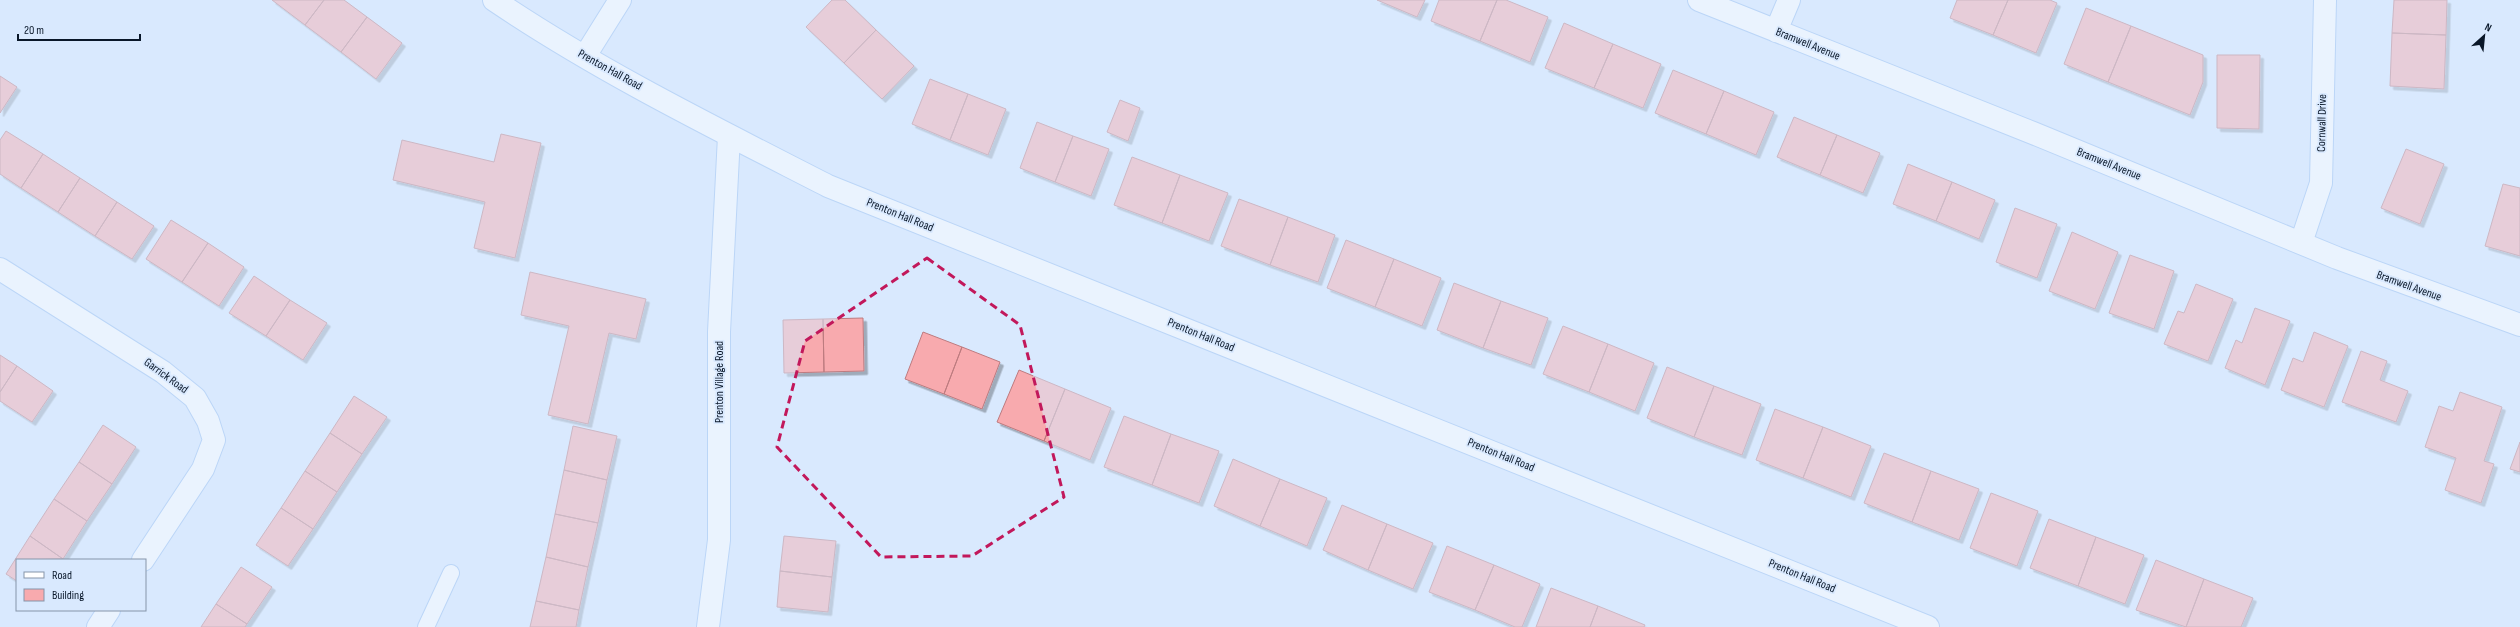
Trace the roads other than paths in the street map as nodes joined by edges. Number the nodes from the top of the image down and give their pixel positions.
1 (494, 0) edge
2 (620, 0) edge
3 (1699, 0) edge
4 (1789, 0) edge
5 (2325, 0) edge
6 (1776, 31) junction
7 (585, 56) junction
8 (729, 136) junction
9 (2301, 243) junction
10 (0, 268) edge
11 (2520, 325) edge
12 (144, 559) edge
13 (451, 573) dead end
14 (109, 611) edge
15 (98, 627) edge
16 (426, 627) edge
17 (708, 627) edge
18 (1928, 627) edge

1 - 7 street, Prenton Hall Road
2 - 7 street
3 - 6 street, Bramwell Avenue
4 - 6 street
5 - 9 street, Cornwall Drive
6 - 9 street, Bramwell Avenue
7 - 8 street, Prenton Hall Road
8 - 17 street, Prenton Village Road
8 - 18 street, Prenton Hall Road
9 - 11 street, Bramwell Avenue
10 - 12 street, Garrick Road
13 - 16 lane
14 - 15 street

